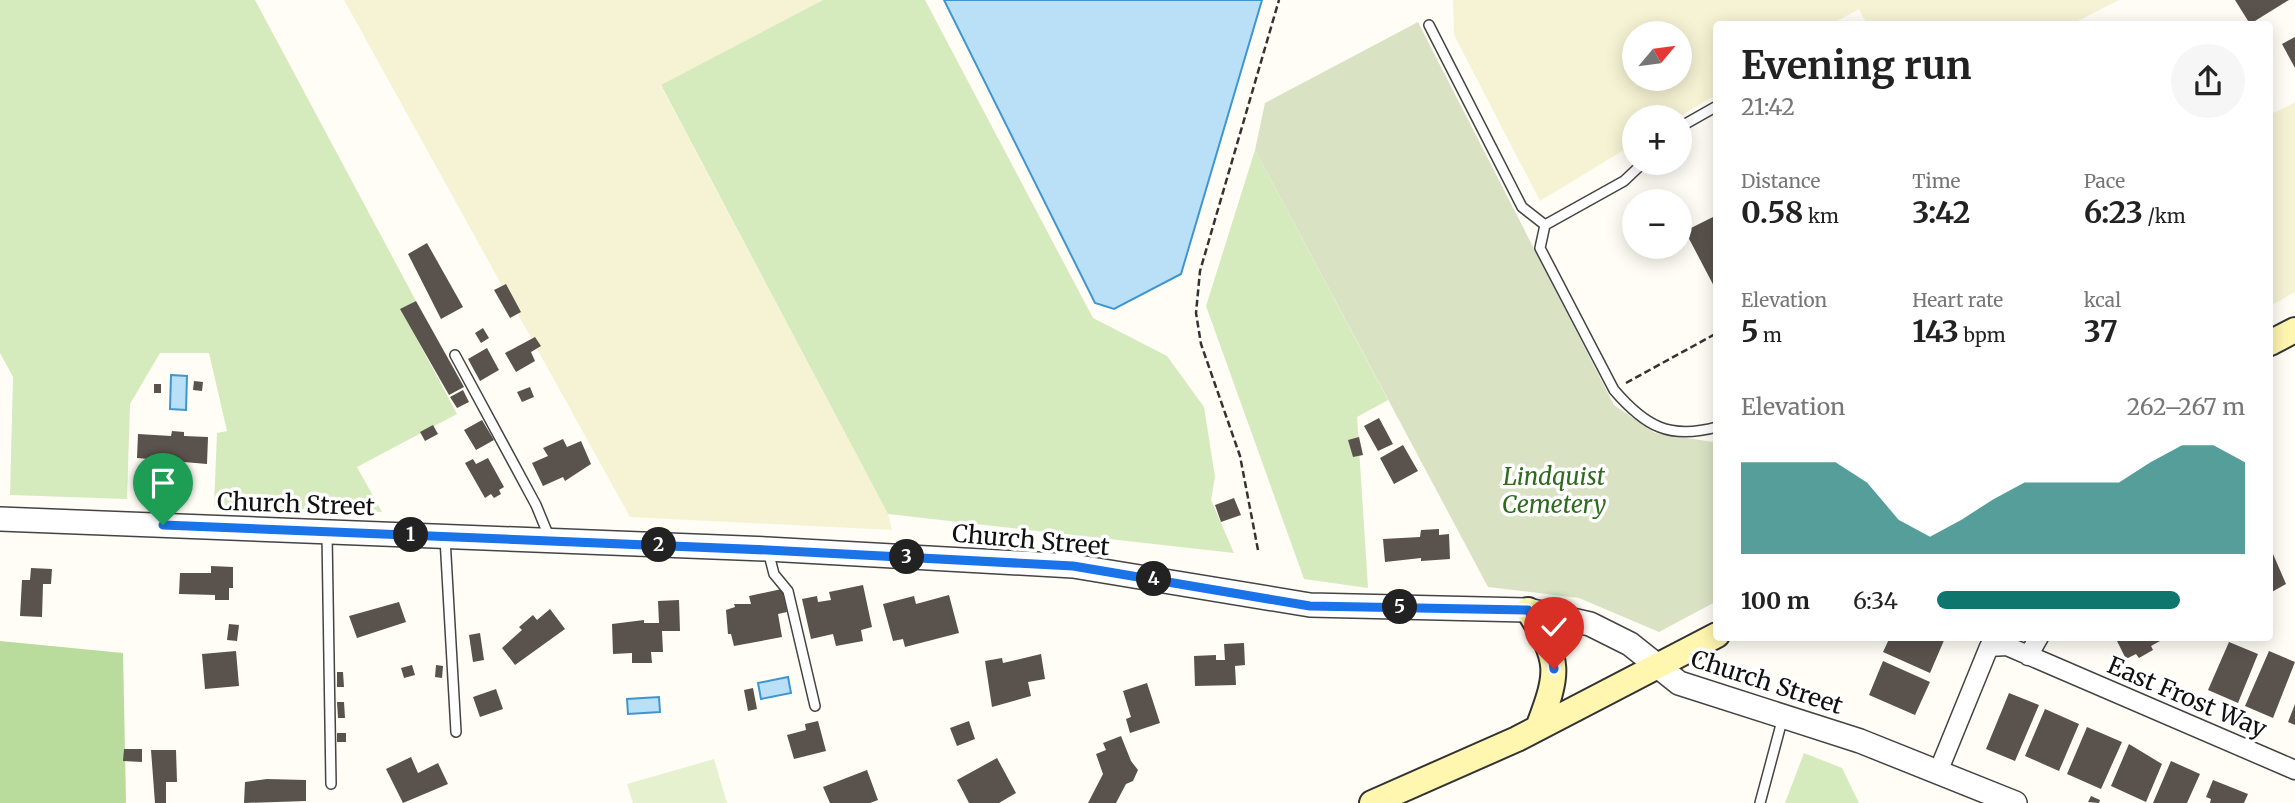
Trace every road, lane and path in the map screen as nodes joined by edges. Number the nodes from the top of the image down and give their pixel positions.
1 (1279, 0) edge
2 (1429, 25) dead end
3 (1713, 108) edge
4 (1692, 120) edge
5 (1630, 175) edge
6 (1545, 225) junction
7 (2295, 330) edge
8 (1713, 335) edge
9 (2273, 341) edge
10 (456, 355) dead end
11 (1614, 390) junction
12 (1713, 428) edge
13 (0, 519) edge
14 (327, 532) junction
15 (445, 536) junction
16 (551, 541) junction
17 (767, 550) junction
18 (1258, 550) dead end
19 (1528, 610) junction
20 (1713, 637) edge
21 (2037, 641) edge
22 (2028, 656) junction
23 (1655, 667) junction
24 (815, 706) dead end
25 (1784, 717) junction
26 (1538, 728) junction
27 (457, 732) dead end
28 (2295, 770) edge
29 (1938, 772) junction
30 (331, 784) dead end
31 (1372, 803) edge
32 (1760, 803) edge
33 (2015, 803) edge

1 - 18 path
2 - 6 lane
3 - 4 lane
5 - 6 lane
6 - 11 lane
7 - 9 main road
8 - 11 path
10 - 16 lane
11 - 12 lane
13 - 14 street, Church Street
14 - 15 street, Church Street
14 - 30 lane
15 - 16 street, Church Street
15 - 27 lane
16 - 17 street, Church Street
17 - 19 street, Church Street
17 - 24 lane
19 - 23 street, Church Street
19 - 26 main road
20 - 23 main road
21 - 22 street
22 - 28 street, East Frost Way
22 - 29 street, East Frost Way
23 - 25 street, Church Street
23 - 26 main road
25 - 29 street, Church Street
25 - 32 lane
26 - 31 main road
29 - 33 street, Church Street

